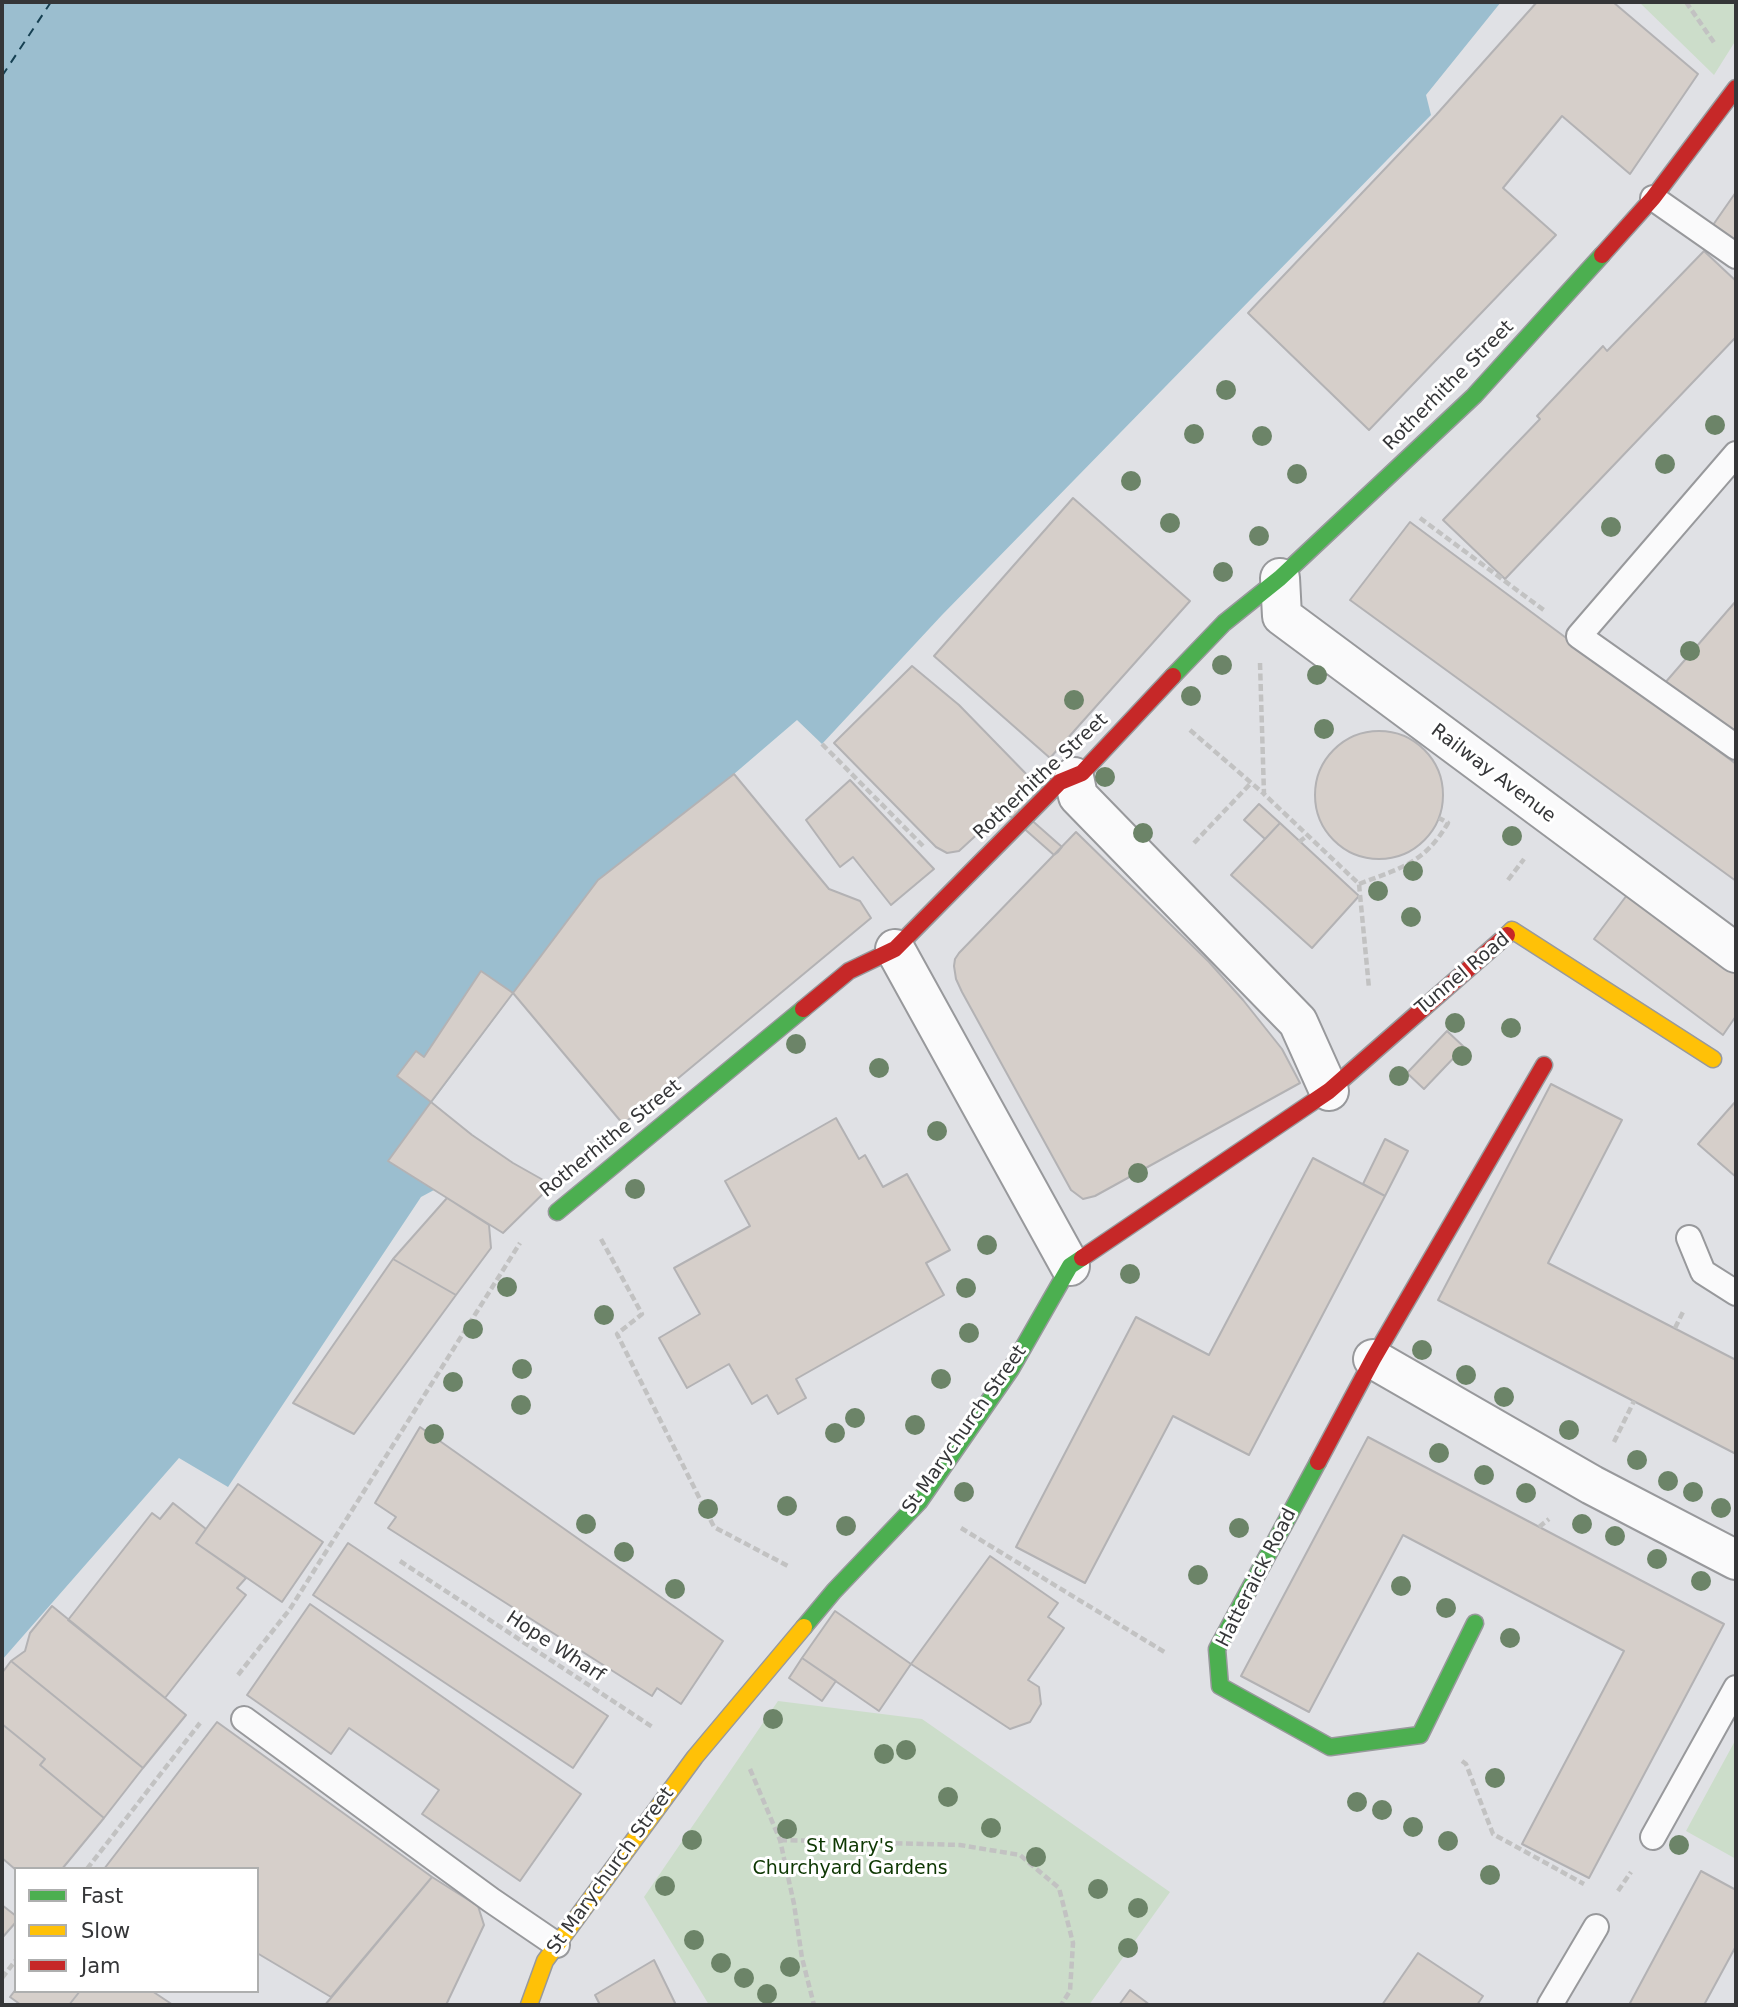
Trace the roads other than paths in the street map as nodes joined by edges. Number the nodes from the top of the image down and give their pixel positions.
1 (1736, 89) edge
2 (1653, 198) junction
3 (1736, 256) edge
4 (1736, 454) edge
5 (1280, 578) junction
6 (1736, 747) edge
7 (1074, 777) junction
8 (895, 949) junction
9 (1736, 953) edge
10 (1713, 1059) dead end
11 (1544, 1065) dead end
12 (1329, 1091) junction
13 (557, 1212) road end
14 (1689, 1238) dead end
15 (1070, 1266) junction
16 (1736, 1293) edge
17 (1373, 1359) junction
18 (1736, 1560) edge
19 (1475, 1623) dead end
20 (1736, 1688) edge
21 (244, 1719) dead end
22 (1653, 1837) dead end
23 (1595, 1927) dead end
24 (557, 1945) junction
25 (529, 2005) edge
26 (1550, 2005) edge

1 - 2 street, Rotherhithe Street
2 - 3 lane
2 - 5 street, Rotherhithe Street
4 - 6 lane
5 - 7 street, Rotherhithe Street
5 - 9 street, Railway Avenue
7 - 8 street, Rotherhithe Street
7 - 12 street
8 - 13 street, Rotherhithe Street
8 - 15 street
10 - 12 street, Tunnel Road
11 - 17 street, Hatteraick Road
12 - 15 street, Tunnel Road
14 - 16 lane
15 - 24 street, St Marychurch Street
17 - 18 street
17 - 19 street, Hatteraick Road
20 - 22 lane
21 - 24 lane
23 - 26 lane
24 - 25 street, St Marychurch Street

